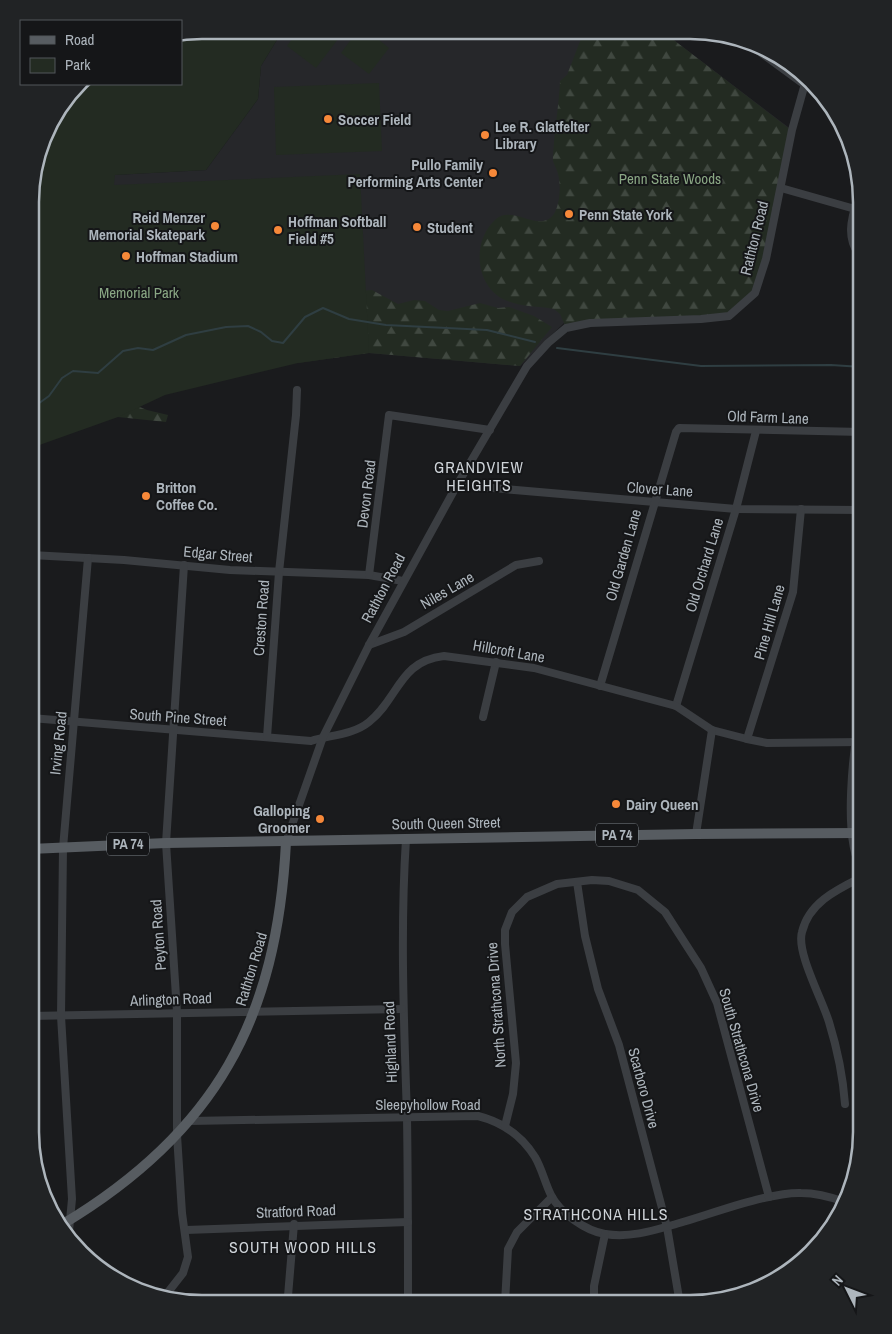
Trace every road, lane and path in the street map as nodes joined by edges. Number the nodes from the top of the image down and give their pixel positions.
1 (781, 66) edge
2 (794, 75) edge
3 (805, 85) edge
4 (781, 188) junction
5 (853, 209) edge
6 (853, 226) edge
7 (853, 245) edge
8 (297, 390) dead end
9 (490, 430) junction
10 (756, 431) junction
11 (676, 432) joint
12 (853, 432) edge
13 (457, 485) junction
14 (653, 503) junction
15 (801, 508) junction
16 (736, 509) junction
17 (853, 510) edge
18 (39, 555) edge
19 (88, 558) junction
20 (539, 561) dead end
21 (184, 565) junction
22 (278, 572) junction
23 (369, 576) junction
24 (403, 581) junction
25 (369, 645) junction
26 (496, 662) junction
27 (600, 686) junction
28 (676, 706) junction
29 (483, 717) dead end
30 (39, 719) edge
31 (74, 722) junction
32 (712, 730) junction
33 (172, 731) junction
34 (266, 737) junction
35 (323, 737) junction
36 (747, 739) junction
37 (853, 742) edge
38 (853, 833) edge
39 (696, 834) junction
40 (406, 839) junction
41 (286, 842) junction
42 (166, 843) junction
43 (63, 848) junction
44 (39, 849) edge
45 (853, 881) edge
46 (577, 882) junction
47 (648, 897) joint
48 (402, 1009) junction
49 (177, 1012) junction
50 (254, 1012) junction
51 (39, 1016) edge
52 (60, 1016) junction
53 (845, 1104) dead end
54 (407, 1117) junction
55 (190, 1121) junction
56 (505, 1126) junction
57 (178, 1135) junction
58 (552, 1197) junction
59 (769, 1197) junction
60 (838, 1200) edge
61 (66, 1222) edge
62 (408, 1222) junction
63 (294, 1224) junction
64 (667, 1227) junction
65 (186, 1230) junction
66 (605, 1234) junction
67 (168, 1292) edge
68 (288, 1295) edge
69 (408, 1295) edge
70 (505, 1295) edge
71 (594, 1295) edge
72 (678, 1295) edge

1 - 2 street
3 - 4 street, Rathton Road
4 - 5 street
4 - 9 street, Rathton Road
6 - 7 street
8 - 22 street, Creston Road
9 - 13 street, Rathton Road
9 - 23 street, Devon Road
10 - 11 street, Old Farm Lane
10 - 12 street, Old Farm Lane
10 - 16 street, Old Orchard Lane
11 - 14 street, Old Garden Lane
13 - 14 street, Clover Lane
13 - 24 street, Rathton Road
14 - 16 street, Clover Lane
14 - 27 street, Old Garden Lane
15 - 16 street, Clover Lane
15 - 17 street, Clover Lane
15 - 36 street, Pine Hill Lane
16 - 28 street, Old Orchard Lane
18 - 19 street, Edgar Street
19 - 21 street, Edgar Street
19 - 31 street, Irving Road
20 - 25 street, Niles Lane
21 - 22 street, Edgar Street
21 - 33 street, Peyton Road
22 - 23 street, Edgar Street
22 - 34 street, Creston Road
23 - 24 street, Edgar Street
24 - 25 street, Rathton Road
25 - 35 street, Rathton Road
26 - 27 street, Hillcroft Lane
26 - 29 street
26 - 35 street, Hillcroft Lane
27 - 28 street, Hillcroft Lane
28 - 32 street, Hillcroft Lane
30 - 31 street, South Pine Street
31 - 33 street, South Pine Street
31 - 43 street, Irving Road
32 - 36 street, Hillcroft Lane
32 - 39 street
33 - 34 street, South Pine Street
33 - 42 street, Peyton Road
34 - 35 street, South Pine Street
35 - 41 street, Rathton Road
36 - 37 street, Hillcroft Lane
38 - 39 main road, South Queen Street / PA 74
39 - 40 main road, South Queen Street / PA 74
40 - 41 main road, South Queen Street / PA 74
40 - 48 street, Highland Road
41 - 42 main road, South Queen Street / PA 74
41 - 50 main road, Rathton Road
42 - 43 main road, South Queen Street / PA 74
42 - 49 street, Peyton Road
43 - 44 main road, South Queen Street / PA 74
43 - 52 street, Irving Road
45 - 53 street
46 - 47 street, North Strathcona Drive
46 - 56 street, North Strathcona Drive
46 - 64 street, Scarboro Drive
47 - 59 street, South Strathcona Drive
48 - 50 street, Arlington Road
48 - 54 street, Highland Road
49 - 50 street, Arlington Road
49 - 52 street, Arlington Road
49 - 57 street, Peyton Road
50 - 55 main road, Rathton Road
51 - 52 street, Arlington Road
52 - 61 street, Irving Road
54 - 55 street, Sleepyhollow Road
54 - 56 street, Sleepyhollow Road
54 - 62 street, Highland Road
55 - 57 main road, Rathton Road
56 - 58 street, Sleepyhollow Road
57 - 61 main road, Rathton Road
57 - 65 street, Peyton Road
58 - 66 street, Sleepyhollow Road
58 - 70 street
59 - 60 street, Sleepyhollow Road
59 - 64 street, Sleepyhollow Road
62 - 63 street, Stratford Road
62 - 69 street, Highland Road
63 - 65 street, Stratford Road
63 - 68 street
64 - 66 street, Sleepyhollow Road
64 - 72 street, Scarboro Drive
65 - 67 street, Peyton Road
66 - 71 street

